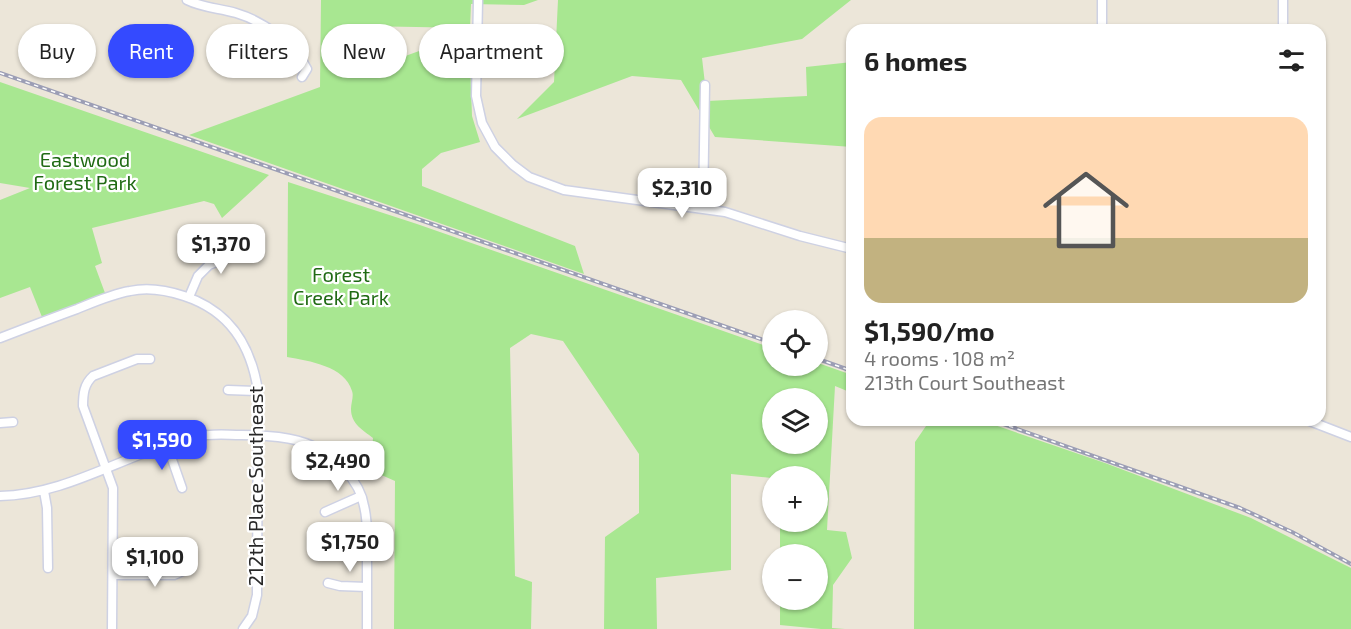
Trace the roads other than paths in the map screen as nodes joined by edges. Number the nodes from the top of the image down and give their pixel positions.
1 (187, 0) edge
2 (1102, 0) edge
3 (1283, 0) edge
4 (478, 1) edge
5 (261, 24) edge
6 (1102, 24) edge
7 (1283, 24) edge
8 (705, 86) dead end
9 (703, 209) junction
10 (846, 248) edge
11 (250, 249) dead end
12 (189, 297) junction
13 (0, 338) edge
14 (150, 360) dead end
15 (228, 390) dead end
16 (258, 391) junction
17 (13, 422) dead end
18 (0, 423) edge
19 (1323, 426) edge
20 (257, 435) junction
21 (1351, 437) edge
22 (167, 445) junction
23 (107, 467) junction
24 (182, 488) dead end
25 (44, 491) junction
26 (0, 496) edge
27 (361, 496) junction
28 (326, 512) dead end
29 (48, 568) dead end
30 (187, 569) dead end
31 (113, 575) junction
32 (328, 583) dead end
33 (367, 587) junction
34 (112, 629) edge
35 (244, 629) edge
36 (367, 629) edge

1 - 5 street
2 - 6 street
3 - 7 street
4 - 9 street
8 - 9 street
9 - 10 street
11 - 12 street
12 - 13 street, 212th Place Southeast
12 - 16 street, 212th Place Southeast
14 - 23 street
15 - 16 street
16 - 20 street, 212th Place Southeast
17 - 18 street
19 - 21 street
20 - 22 street
20 - 27 street
20 - 35 street, 212th Place Southeast
22 - 23 street
22 - 24 street
23 - 25 street
23 - 31 street
25 - 26 street
25 - 29 street
27 - 28 street
27 - 33 street
30 - 31 street
31 - 34 street
32 - 33 street
33 - 36 street

